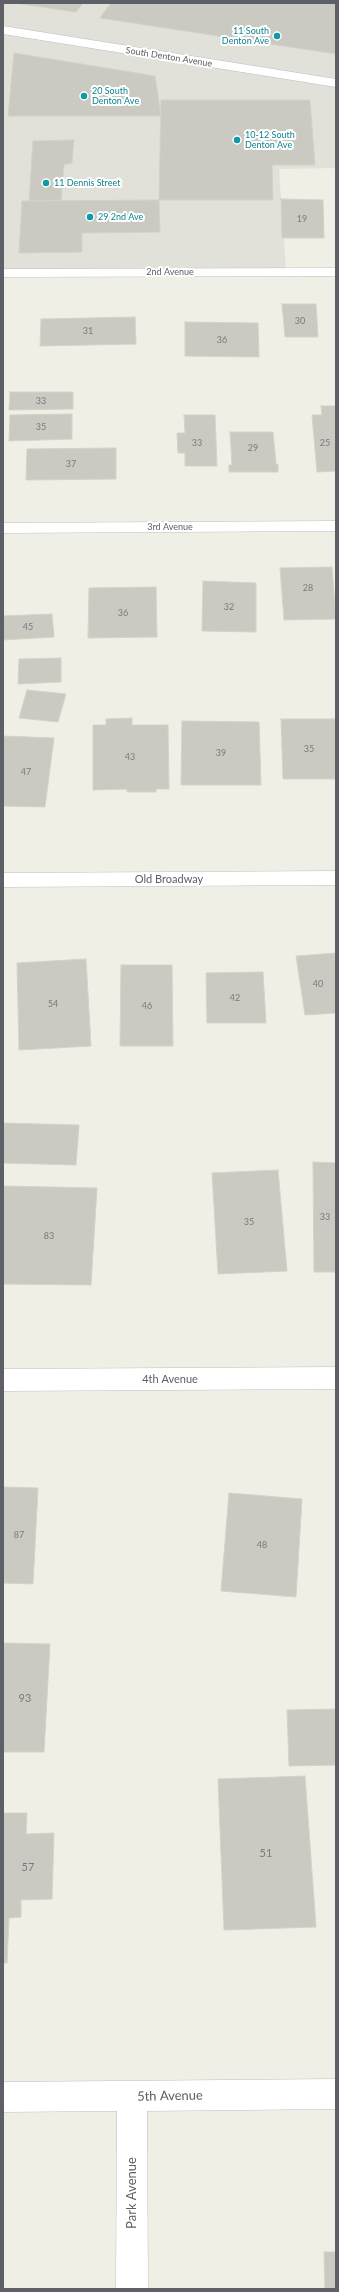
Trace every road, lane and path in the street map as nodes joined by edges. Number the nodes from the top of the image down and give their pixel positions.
1 (3, 30) edge
2 (336, 83) edge
3 (336, 272) edge
4 (3, 273) edge
5 (336, 526) edge
6 (3, 528) edge
7 (336, 878) edge
8 (3, 880) edge
9 (336, 1378) edge
10 (3, 1380) edge
11 (336, 2094) edge
12 (132, 2096) junction
13 (3, 2097) edge
14 (132, 2289) edge

1 - 2 street, South Denton Avenue
3 - 4 street, 2nd Avenue
5 - 6 street, 3rd Avenue
7 - 8 street, Old Broadway
9 - 10 street, 4th Avenue
11 - 12 street, 5th Avenue
12 - 13 street, 5th Avenue
12 - 14 street, Park Avenue

